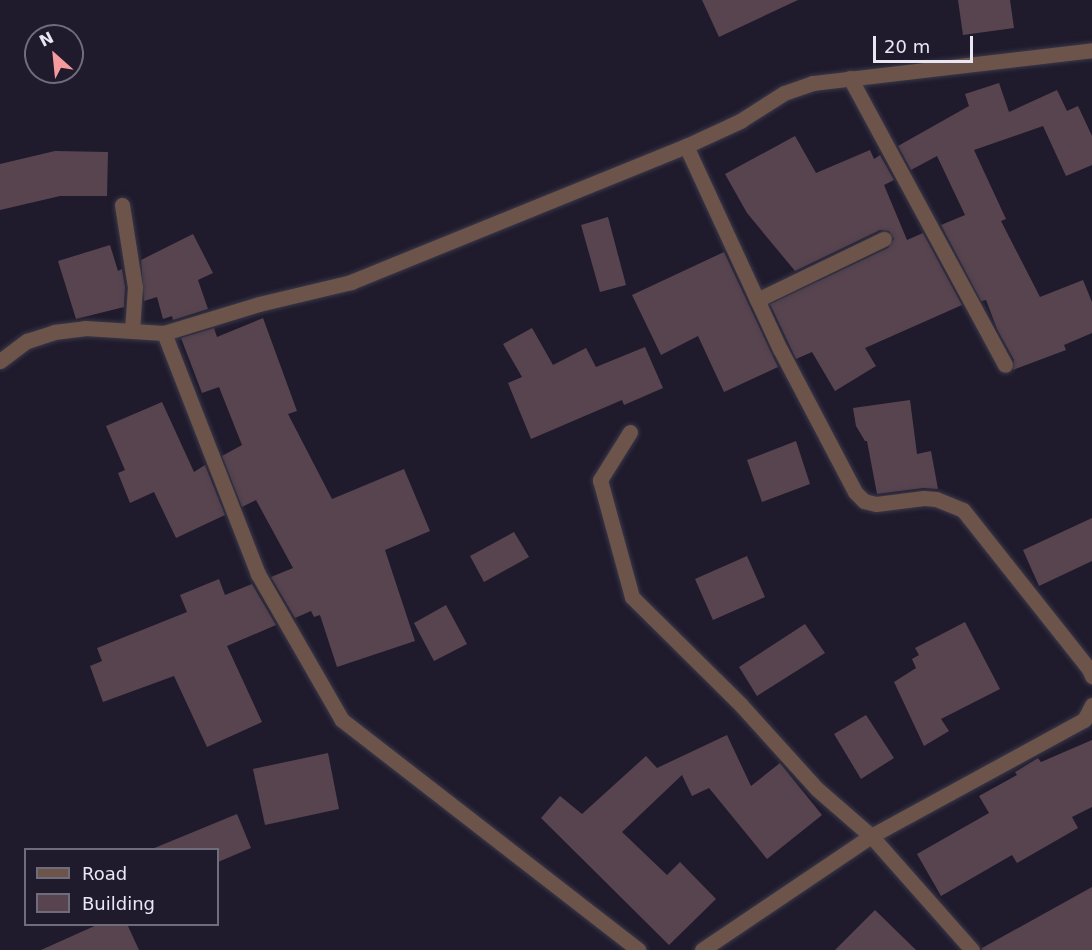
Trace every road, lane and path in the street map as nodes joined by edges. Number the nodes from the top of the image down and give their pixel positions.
1 (1092, 50) edge
2 (850, 78) junction
3 (686, 146) junction
4 (122, 205) dead end
5 (884, 239) dead end
6 (757, 300) junction
7 (132, 331) junction
8 (164, 333) junction
9 (0, 361) edge
10 (1005, 365) dead end
11 (630, 432) dead end
12 (1092, 676) edge
13 (1092, 705) edge
14 (871, 836) junction
15 (638, 950) edge
16 (702, 950) edge
17 (972, 950) edge

1 - 2 street
2 - 3 street
2 - 10 street
3 - 6 street
3 - 8 street
4 - 7 street
5 - 6 street
6 - 12 street
7 - 8 street
7 - 9 street
8 - 15 street
11 - 14 street
13 - 14 street
14 - 16 street
14 - 17 street

